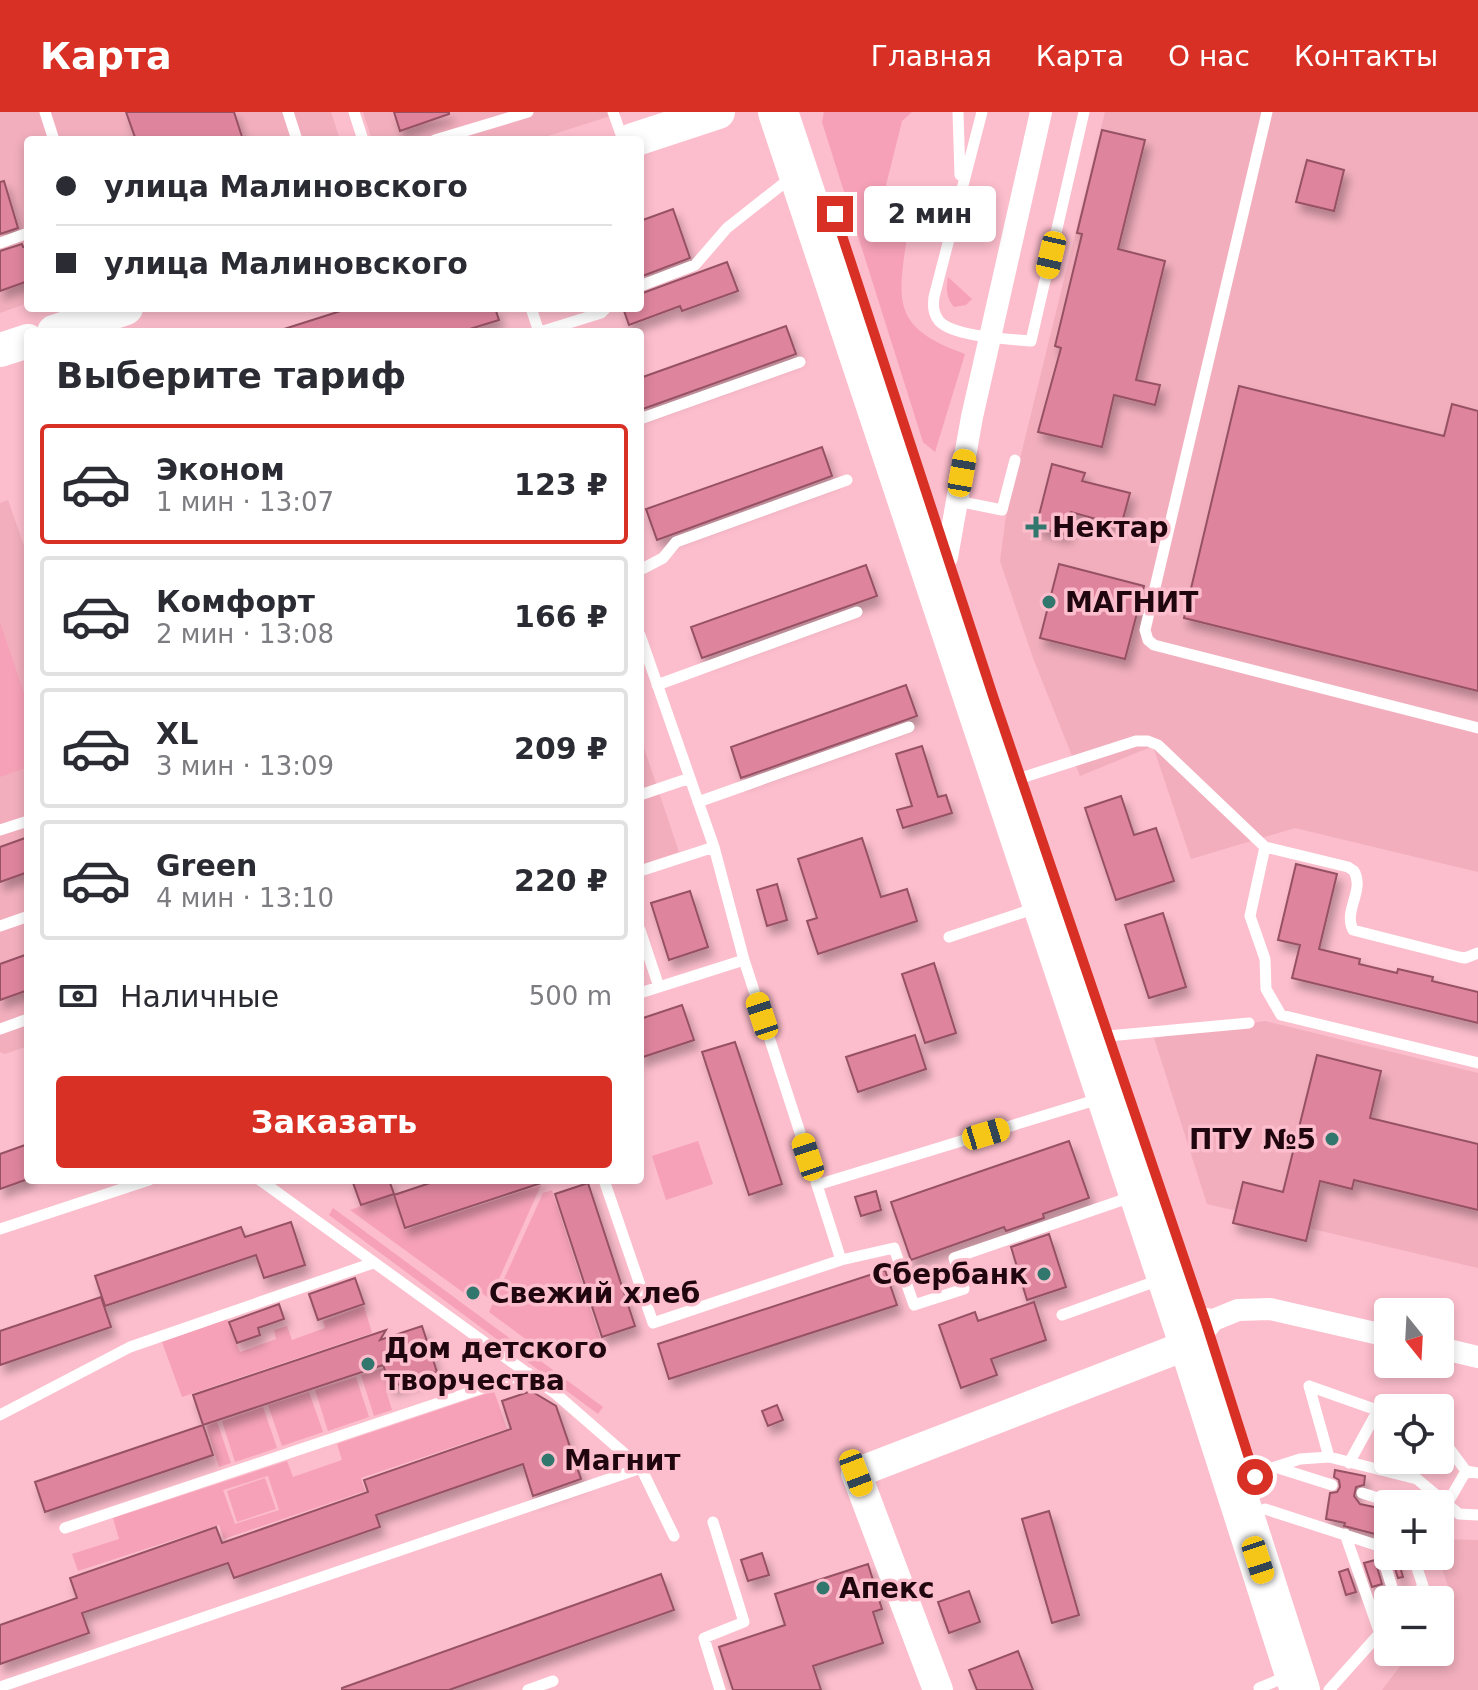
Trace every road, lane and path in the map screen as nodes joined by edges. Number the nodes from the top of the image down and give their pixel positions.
1 (45, 112) edge
2 (288, 112) edge
3 (354, 112) edge
4 (528, 112) edge
5 (613, 112) edge
6 (718, 112) edge
7 (778, 112) edge
8 (800, 112) edge
9 (958, 112) edge
10 (982, 112) edge
11 (1041, 112) edge
12 (1084, 112) edge
13 (1267, 112) edge
14 (53, 136) edge
15 (296, 136) edge
16 (362, 136) edge
17 (448, 136) edge
18 (622, 136) edge
19 (644, 136) edge
20 (799, 172) junction
21 (961, 187) junction
22 (24, 234) edge
23 (0, 243) edge
24 (644, 284) edge
25 (114, 312) edge
26 (602, 312) edge
27 (66, 328) edge
28 (552, 328) edge
29 (991, 338) junction
30 (24, 342) edge
31 (0, 350) edge
32 (800, 362) dead end
33 (644, 418) edge
34 (1015, 460) dead end
35 (847, 480) dead end
36 (957, 501) junction
37 (947, 557) junction
38 (644, 568) edge
39 (857, 612) dead end
40 (644, 647) edge
41 (657, 685) junction
42 (909, 727) dead end
43 (1478, 728) edge
44 (690, 778) junction
45 (1021, 778) junction
46 (644, 794) edge
47 (698, 802) junction
48 (24, 822) edge
49 (0, 830) edge
50 (714, 847) junction
51 (1265, 847) junction
52 (644, 870) edge
53 (1043, 906) junction
54 (24, 918) edge
55 (0, 926) edge
56 (949, 937) dead end
57 (644, 942) edge
58 (1478, 953) edge
59 (744, 960) junction
60 (659, 987) junction
61 (644, 992) edge
62 (24, 1020) edge
63 (1249, 1023) dead end
64 (0, 1029) edge
65 (1108, 1036) junction
66 (1478, 1063) edge
67 (1106, 1097) junction
68 (137, 1184) edge
69 (265, 1184) edge
70 (605, 1184) edge
71 (817, 1185) junction
72 (1138, 1194) junction
73 (0, 1229) edge
74 (841, 1260) junction
75 (373, 1263) junction
76 (1166, 1278) junction
77 (1062, 1315) dead end
78 (1197, 1332) junction
79 (1374, 1333) edge
80 (1454, 1351) edge
81 (1478, 1357) edge
82 (528, 1373) junction
83 (1374, 1409) edge
84 (0, 1415) edge
85 (1374, 1426) edge
86 (1454, 1452) edge
87 (1329, 1457) junction
88 (1349, 1463) junction
89 (641, 1468) junction
90 (1472, 1472) edge
91 (1265, 1484) junction
92 (1332, 1485) dead end
93 (1430, 1490) edge
94 (1362, 1493) dead end
95 (1454, 1495) edge
96 (1374, 1497) edge
97 (1454, 1510) edge
98 (1478, 1515) edge
99 (713, 1522) dead end
100 (65, 1528) dead end
101 (1345, 1534) junction
102 (674, 1536) dead end
103 (1374, 1542) edge
104 (1374, 1605) edge
105 (1374, 1636) edge
106 (553, 1681) dead end
107 (1301, 1686) edge
108 (0, 1687) edge
109 (528, 1690) edge
110 (720, 1690) edge
111 (938, 1690) edge

1 - 14 lane
2 - 15 lane
3 - 16 lane
4 - 17 lane
5 - 18 lane
6 - 19 main road
7 - 20 highway
8 - 37 highway
9 - 21 lane
10 - 21 lane
11 - 29 street
12 - 29 lane
13 - 43 lane
20 - 24 lane
20 - 53 highway
21 - 29 lane
22 - 23 lane
25 - 27 main road
26 - 28 lane
29 - 36 street
30 - 31 main road
32 - 33 lane
34 - 36 lane
35 - 38 lane
36 - 37 street
37 - 45 highway
39 - 41 lane
40 - 41 lane
41 - 44 lane
42 - 47 lane
44 - 46 lane
44 - 47 lane
45 - 51 lane
45 - 65 highway
47 - 50 lane
48 - 49 lane
50 - 52 lane
50 - 59 lane
51 - 58 lane
51 - 66 lane
53 - 56 lane
53 - 67 highway
54 - 55 lane
57 - 60 lane
59 - 60 lane
59 - 71 lane
60 - 61 lane
62 - 64 lane
63 - 65 lane
65 - 78 highway
67 - 71 lane
67 - 72 highway
68 - 73 lane
69 - 75 lane
70 - 74 lane
71 - 74 lane
72 - 74 lane
72 - 76 highway
75 - 82 lane
75 - 84 lane
76 - 77 lane
76 - 78 highway
78 - 79 street
78 - 91 highway
78 - 107 highway
78 - 111 street
80 - 81 street
82 - 89 lane
82 - 100 lane
83 - 87 lane
85 - 88 lane
86 - 90 lane
87 - 88 lane
87 - 91 lane
88 - 93 lane
89 - 102 lane
89 - 108 lane
90 - 95 lane
91 - 92 lane
91 - 101 lane
91 - 107 highway
94 - 96 lane
97 - 98 lane
99 - 110 lane
101 - 103 lane
101 - 104 lane
105 - 107 lane
106 - 109 lane

